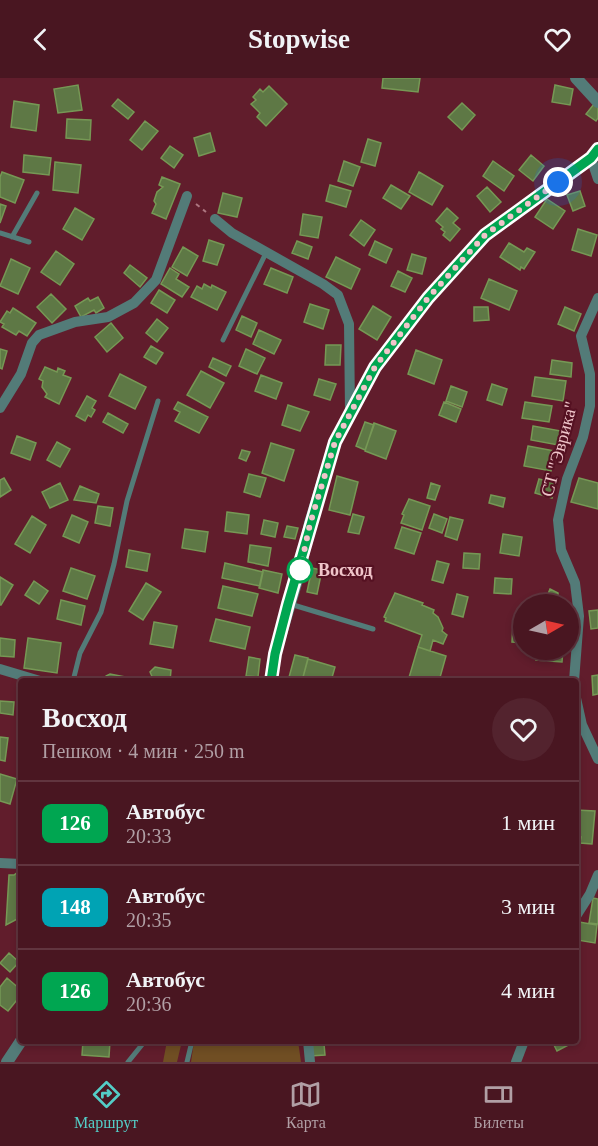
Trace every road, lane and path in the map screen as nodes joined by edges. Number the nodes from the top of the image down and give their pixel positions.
1 (576, 78) edge
2 (598, 102) edge
3 (594, 154) edge
4 (598, 179) edge
5 (37, 193) dead end
6 (187, 196) joint
7 (215, 219) joint
8 (0, 232) edge
9 (12, 237) junction
10 (29, 242) dead end
11 (266, 253) junction
12 (598, 298) edge
13 (223, 340) dead end
14 (158, 401) dead end
15 (0, 408) edge
16 (350, 411) junction
17 (288, 604) junction
18 (373, 629) dead end
19 (0, 669) edge
20 (30, 678) edge
21 (74, 678) edge
22 (271, 678) edge
23 (574, 678) edge
24 (579, 712) edge
25 (598, 759) edge
26 (0, 863) edge
27 (18, 864) edge
28 (598, 874) edge
29 (579, 911) edge
30 (19, 1044) edge
31 (143, 1044) edge
32 (191, 1044) edge
33 (308, 1044) edge
34 (523, 1044) edge
35 (7, 1062) edge
36 (128, 1062) edge
37 (187, 1062) edge
38 (310, 1062) edge
39 (516, 1062) edge

1 - 2 street
3 - 4 street
3 - 16 street
5 - 9 lane
6 - 7 path
6 - 15 street
7 - 11 street
8 - 9 lane
9 - 10 lane
11 - 13 lane
11 - 16 street
12 - 23 street, СТ "Эврика"
14 - 21 lane
16 - 17 street
17 - 18 lane
17 - 22 street
19 - 20 street
24 - 25 street
26 - 27 street
28 - 29 street
30 - 35 street
31 - 36 lane
32 - 37 lane
33 - 38 street
34 - 39 street

